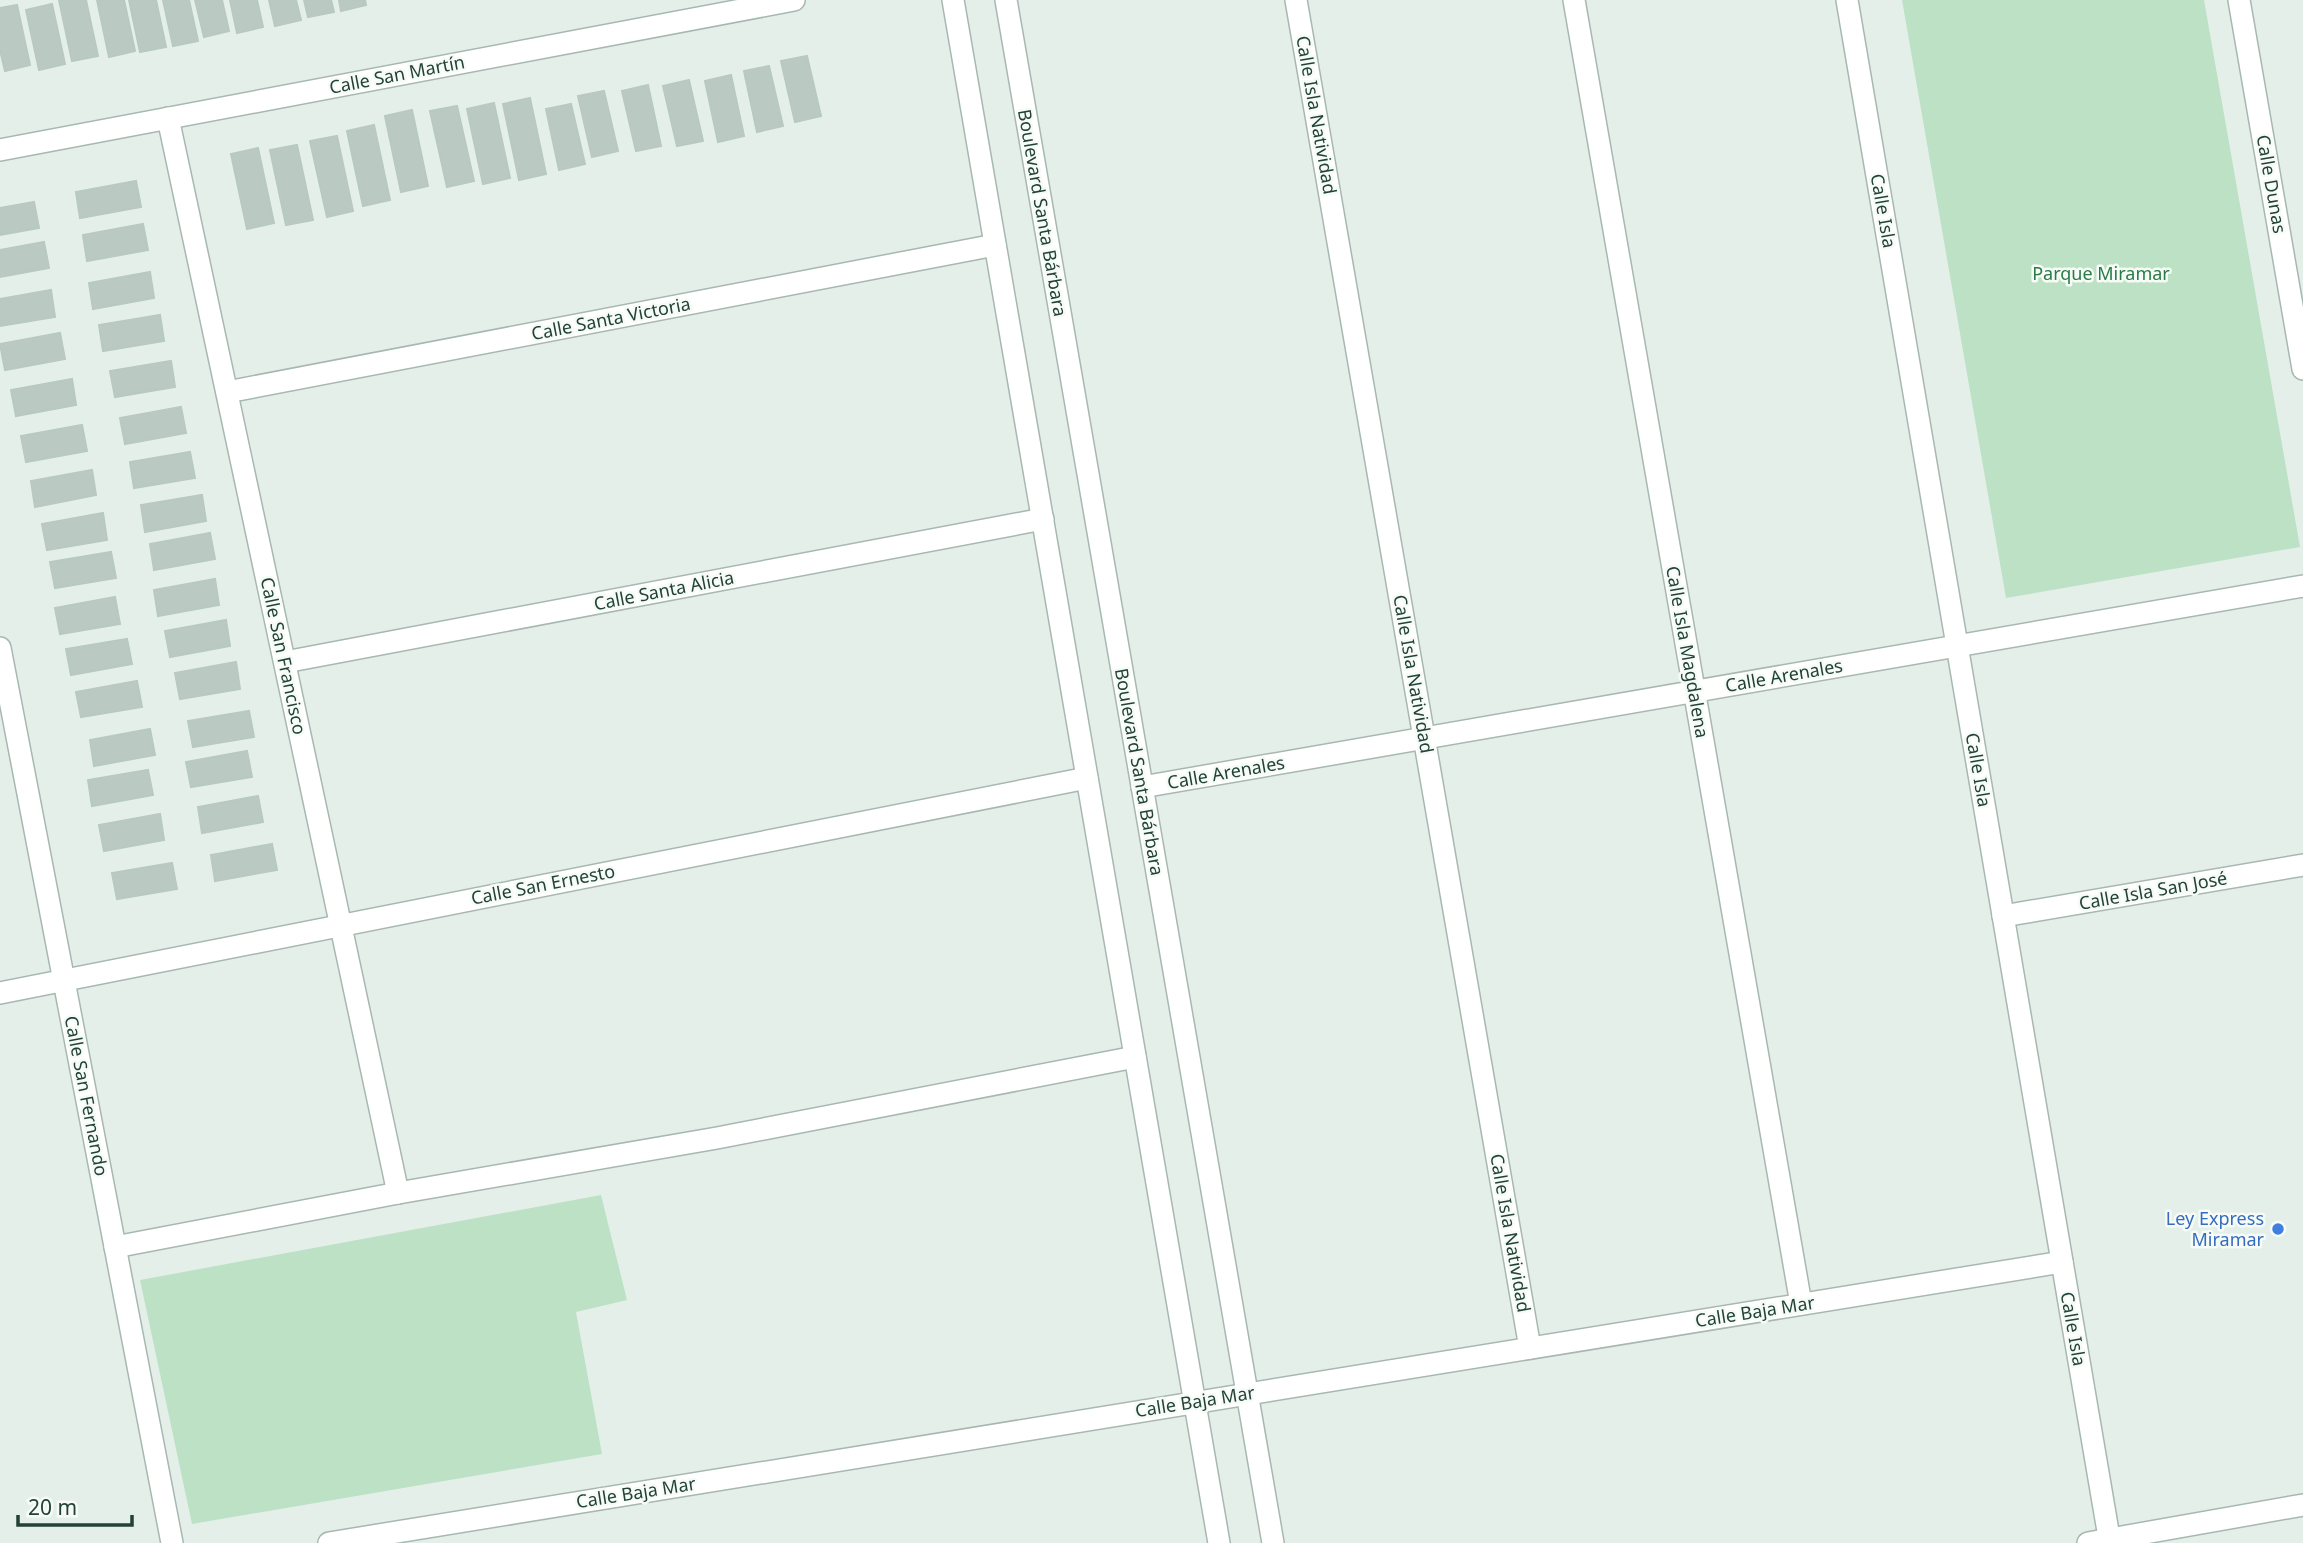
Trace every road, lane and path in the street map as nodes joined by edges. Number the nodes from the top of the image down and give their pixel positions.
1 (794, 0) edge
2 (953, 0) edge
3 (1006, 0) edge
4 (1296, 0) edge
5 (1574, 0) edge
6 (1847, 0) edge
7 (2239, 0) edge
8 (168, 118) junction
9 (0, 150) edge
10 (995, 245) junction
11 (2303, 369) edge
12 (227, 392) junction
13 (1043, 519) junction
14 (2303, 586) edge
15 (1957, 646) junction
16 (0, 648) edge
17 (285, 662) junction
18 (1694, 691) junction
19 (1424, 738) junction
20 (1087, 778) junction
21 (1142, 787) junction
22 (2303, 865) edge
23 (2003, 916) junction
24 (341, 925) junction
25 (64, 981) junction
26 (0, 993) edge
27 (1135, 1057) junction
28 (398, 1193) junction
29 (115, 1247) junction
30 (2062, 1262) junction
31 (1801, 1304) junction
32 (1530, 1348) junction
33 (1247, 1394) junction
34 (1195, 1402) junction
35 (2303, 1505) edge
36 (2110, 1541) edge
37 (172, 1543) edge
38 (329, 1543) edge
39 (1219, 1543) edge
40 (1273, 1543) edge
41 (2088, 1543) edge

1 - 8 street, Calle San Martín
2 - 10 street
3 - 21 street, Boulevard Santa Bárbara
4 - 19 street, Calle Isla Natividad
5 - 18 street, Calle Isla Magdalena
6 - 15 street, Calle Isla
7 - 11 street, Calle Dunas
8 - 9 street, Calle San Martín
8 - 12 street, Calle San Francisco
10 - 12 street, Calle Santa Victoria
10 - 13 street
12 - 17 street, Calle San Francisco
13 - 17 street, Calle Santa Alicia
13 - 20 street
14 - 15 street, Calle Arenales
15 - 18 street, Calle Arenales
15 - 23 street, Calle Isla
16 - 25 street, Calle San Fernando
17 - 24 street, Calle San Francisco
18 - 19 street, Calle Arenales
18 - 31 street, Calle Isla Magdalena
19 - 21 street, Calle Arenales
19 - 32 street, Calle Isla Natividad
20 - 24 street, Calle San Ernesto
20 - 27 street
21 - 33 street, Boulevard Santa Bárbara
22 - 23 street, Calle Isla San José
23 - 30 street, Calle Isla
24 - 25 street, Calle San Ernesto
24 - 28 street, Calle San Francisco
25 - 26 street, Calle San Ernesto
25 - 29 street, Calle San Fernando
27 - 28 street
27 - 34 street
28 - 29 street
29 - 37 street, Calle San Fernando
30 - 31 street, Calle Baja Mar
30 - 36 street, Calle Isla
31 - 32 street, Calle Baja Mar
32 - 33 street, Calle Baja Mar
33 - 34 street, Calle Baja Mar
33 - 40 street, Boulevard Santa Bárbara
34 - 38 street, Calle Baja Mar
34 - 39 street
35 - 36 street
36 - 41 street

